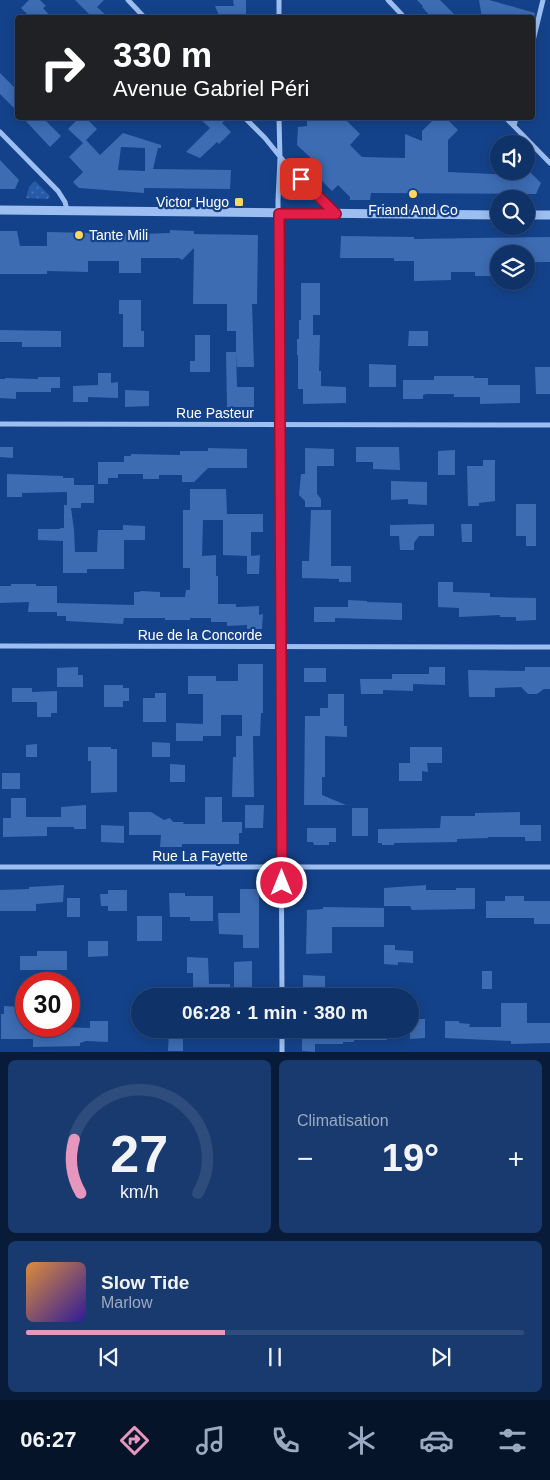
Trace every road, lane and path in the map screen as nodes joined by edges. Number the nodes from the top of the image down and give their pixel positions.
1 (128, 0) edge
2 (278, 0) edge
3 (388, 0) edge
4 (543, 0) edge
5 (143, 15) edge
6 (278, 15) edge
7 (402, 15) edge
8 (535, 33) edge
9 (247, 120) edge
10 (279, 120) edge
11 (508, 120) edge
12 (516, 120) edge
13 (514, 126) junction
14 (0, 132) edge
15 (280, 158) junction
16 (550, 163) edge
17 (0, 210) edge
18 (67, 210) junction
19 (279, 214) junction
20 (336, 214) junction
21 (490, 215) edge
22 (535, 215) edge
23 (550, 215) edge
24 (0, 424) edge
25 (279, 425) junction
26 (550, 425) edge
27 (0, 646) edge
28 (280, 647) junction
29 (550, 647) edge
30 (0, 867) edge
31 (281, 867) junction
32 (550, 868) edge
33 (282, 988) edge
34 (282, 1038) edge
35 (282, 1052) edge

1 - 5 street
2 - 6 street
3 - 7 street
4 - 8 street
9 - 15 street
10 - 15 street
11 - 13 street
12 - 13 street
13 - 16 street
14 - 18 street
15 - 19 street
15 - 20 street
17 - 18 street
18 - 19 street
19 - 20 street
19 - 25 street
20 - 21 street
22 - 23 street
24 - 25 street, Rue Pasteur
25 - 26 street, Rue Pasteur
25 - 28 street
27 - 28 street, Rue de la Concorde
28 - 29 street, Rue de la Concorde
28 - 31 street
30 - 31 street, Rue La Fayette
31 - 32 street, Rue La Fayette
31 - 33 street
34 - 35 street

